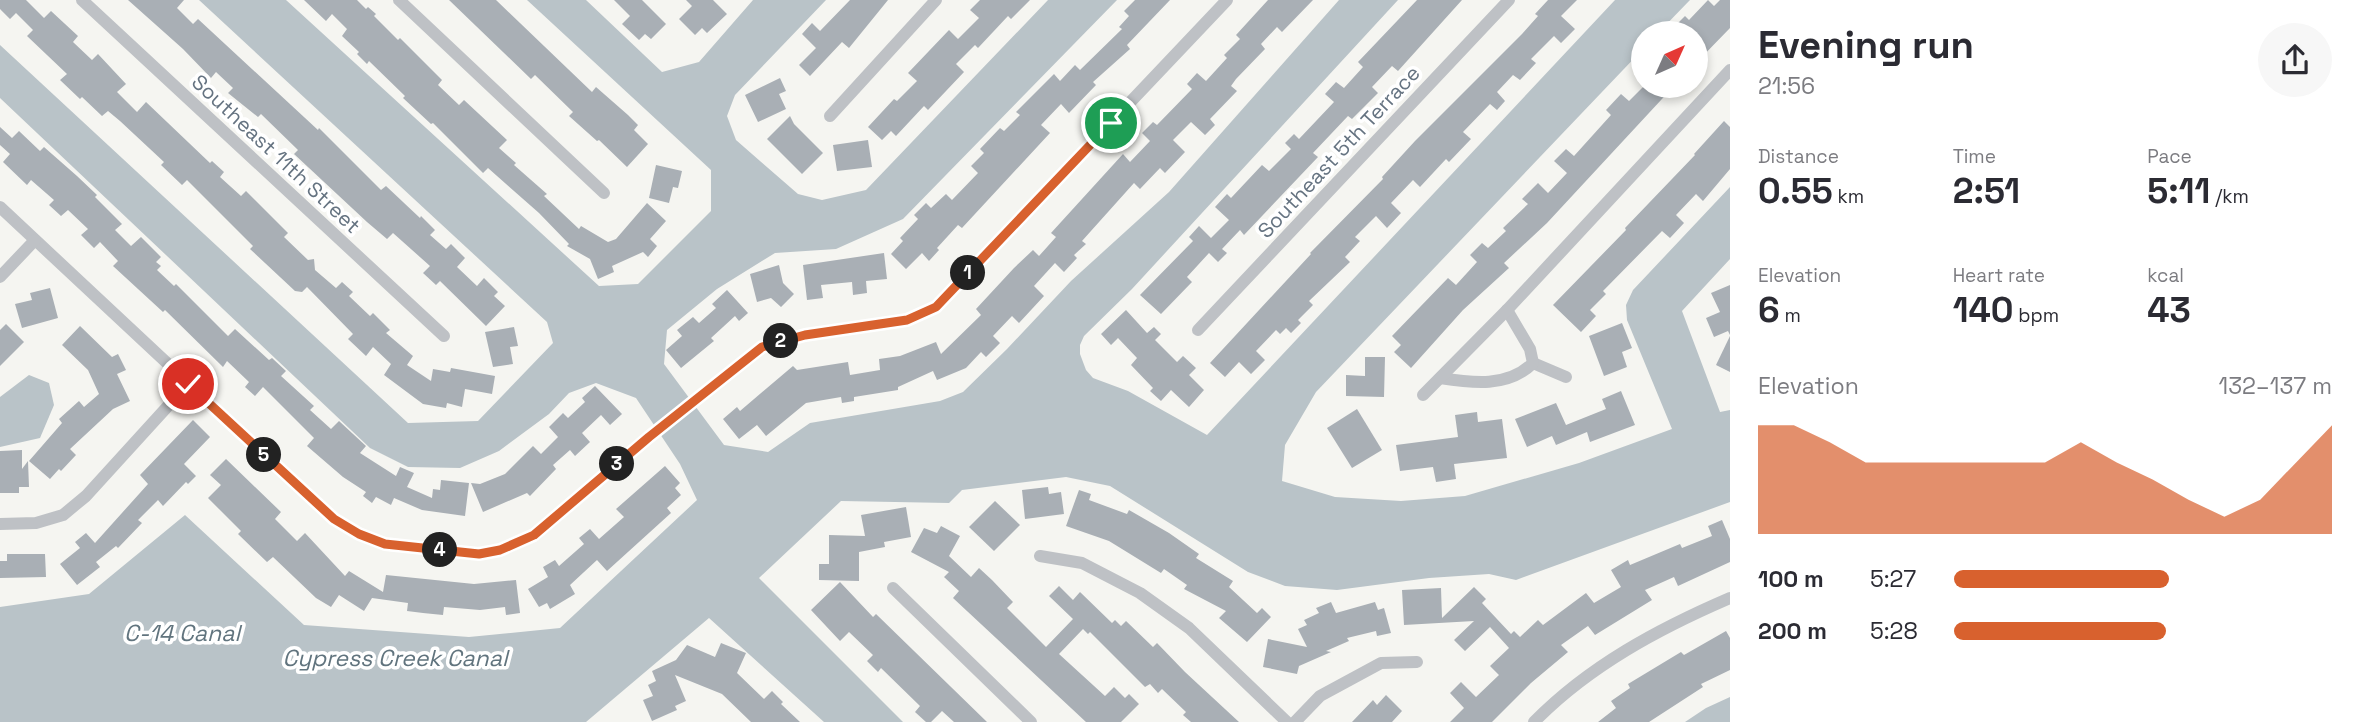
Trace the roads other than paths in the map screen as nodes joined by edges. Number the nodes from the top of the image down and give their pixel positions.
1 (82, 0) edge
2 (399, 0) edge
3 (936, 0) edge
4 (1227, 0) edge
5 (1509, 0) edge
6 (1730, 69) edge
7 (830, 116) dead end
8 (604, 193) dead end
9 (0, 207) edge
10 (35, 240) junction
11 (0, 276) edge
12 (1507, 310) junction
13 (1198, 330) dead end
14 (444, 336) dead end
15 (1532, 363) junction
16 (1566, 377) dead end
17 (1440, 379) junction
18 (188, 384) junction
19 (1423, 395) dead end
20 (0, 524) edge
21 (1040, 556) dead end
22 (893, 588) dead end
23 (1730, 598) edge
24 (1417, 662) dead end
25 (1031, 722) edge
26 (1287, 722) edge
27 (1296, 722) edge
28 (1534, 722) edge

1 - 14 street, Southeast 11th Street
2 - 8 street
3 - 7 street
4 - 18 street
5 - 13 street, Southeast 5th Terrace
6 - 12 street
9 - 10 street
10 - 11 street
10 - 18 street
12 - 15 street
12 - 17 street
15 - 16 street
15 - 17 street
17 - 19 street
18 - 20 street
21 - 26 street
22 - 25 street
23 - 28 street
24 - 27 street

